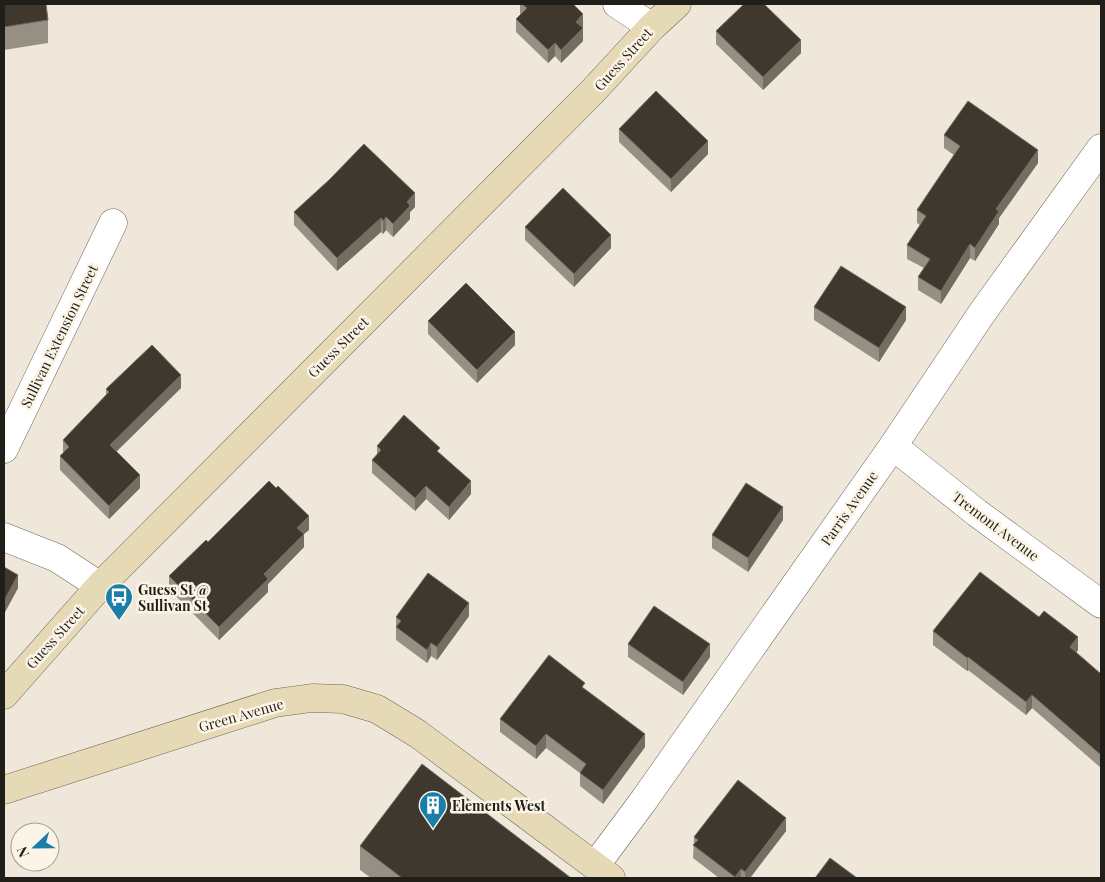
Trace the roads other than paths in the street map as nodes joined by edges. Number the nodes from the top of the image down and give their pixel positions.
1 (617, 4) edge
2 (677, 4) edge
3 (652, 27) junction
4 (1101, 148) edge
5 (113, 223) dead end
6 (893, 446) junction
7 (4, 449) edge
8 (4, 537) edge
9 (100, 586) junction
10 (1101, 604) edge
11 (4, 695) edge
12 (4, 790) edge
13 (603, 872) edge

1 - 3 street
2 - 3 street, Guess Street
3 - 9 street, Guess Street
4 - 6 street, Parris Avenue
5 - 7 street, Sullivan Extension Street
6 - 10 street, Tremont Avenue
6 - 13 street, Parris Avenue
8 - 9 street
9 - 11 street, Guess Street
12 - 13 street, Green Avenue

